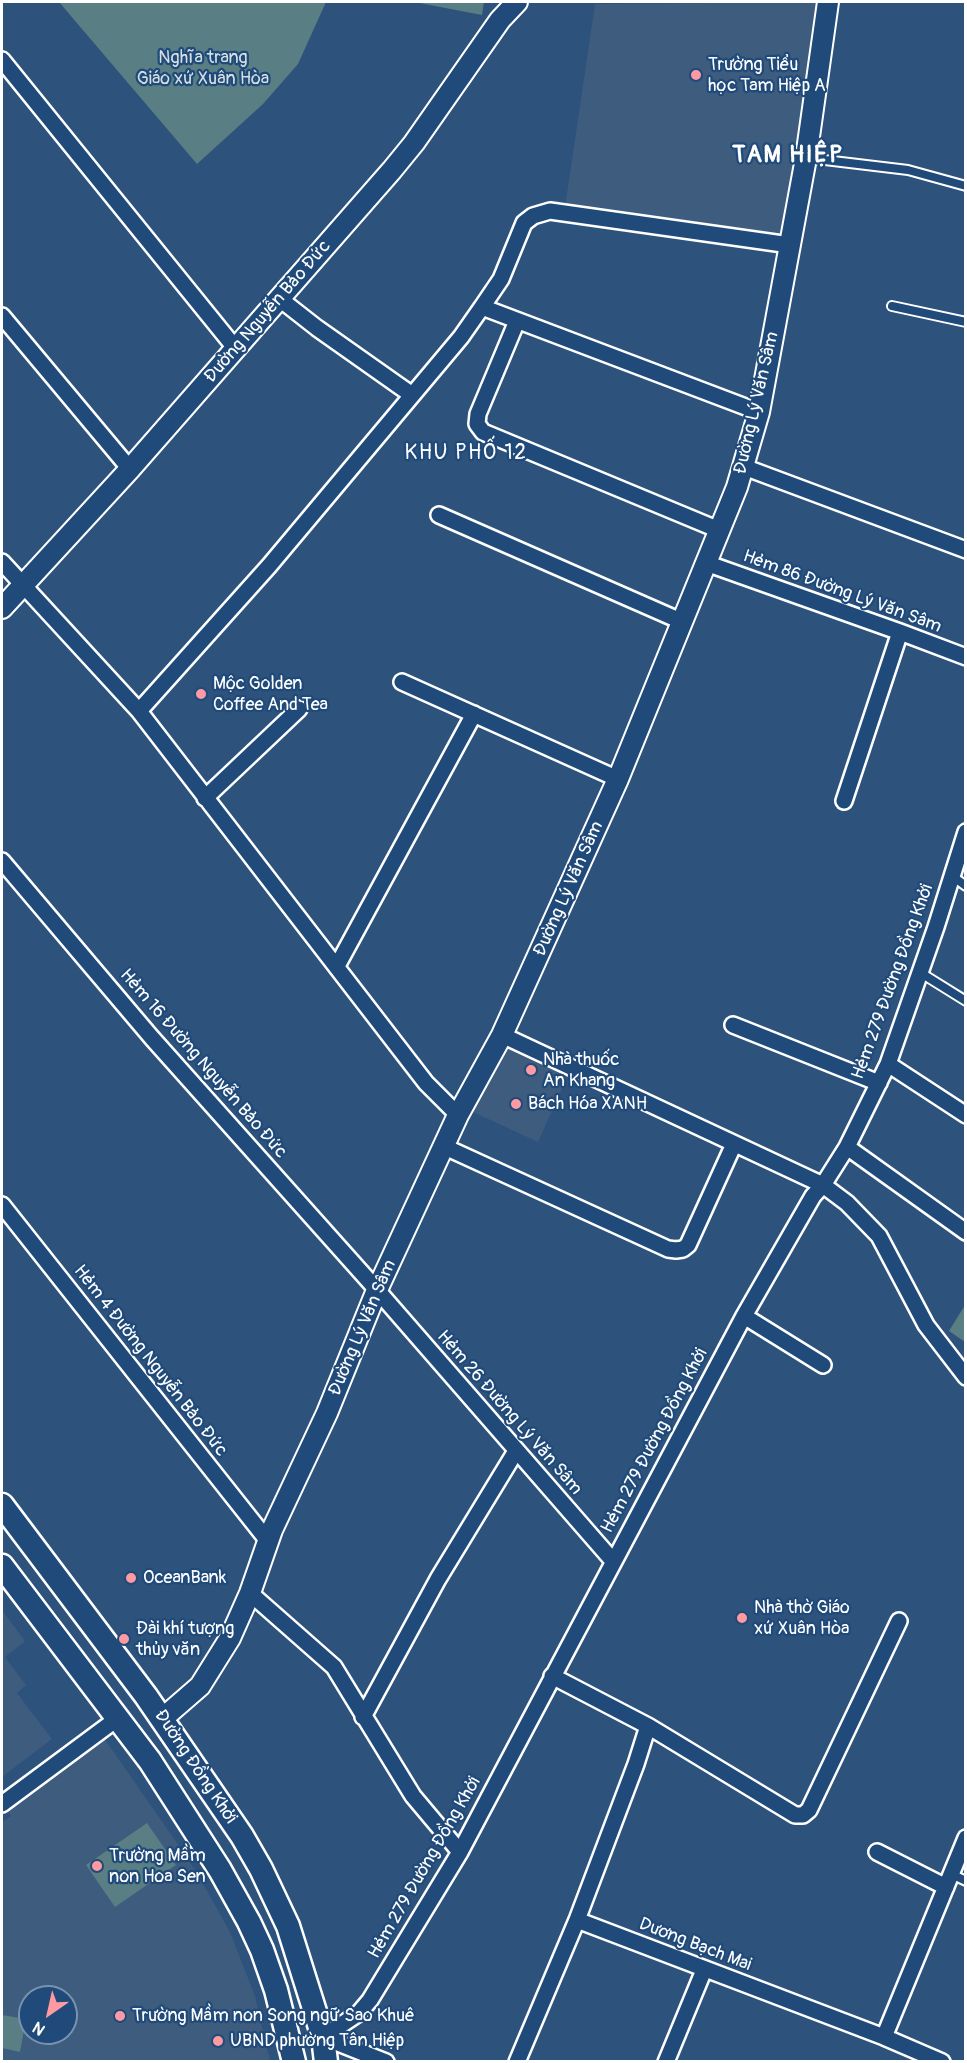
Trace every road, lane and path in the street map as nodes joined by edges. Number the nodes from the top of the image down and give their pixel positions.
1 (828, 2) edge
2 (514, 3) edge
3 (2, 60) edge
4 (806, 158) junction
5 (966, 186) edge
6 (790, 245) junction
7 (280, 298) junction
8 (892, 306) dead end
9 (482, 307) junction
10 (2, 316) edge
11 (517, 321) junction
12 (966, 322) edge
13 (237, 349) junction
14 (412, 395) junction
15 (759, 412) junction
16 (744, 467) junction
17 (130, 469) junction
18 (439, 515) dead end
19 (719, 530) junction
20 (966, 550) edge
21 (2, 562) edge
22 (706, 563) junction
23 (23, 585) junction
24 (2, 608) edge
25 (683, 622) junction
26 (900, 632) junction
27 (966, 657) edge
28 (402, 682) dead end
29 (299, 709) dead end
30 (139, 711) junction
31 (474, 714) junction
32 (618, 779) junction
33 (205, 798) junction
34 (843, 801) dead end
35 (966, 832) edge
36 (2, 861) edge
37 (952, 876) junction
38 (966, 886) edge
39 (337, 966) junction
40 (921, 973) junction
41 (966, 1001) edge
42 (734, 1025) dead end
43 (502, 1035) junction
44 (888, 1064) junction
45 (879, 1083) junction
46 (458, 1115) junction
47 (966, 1115) edge
48 (734, 1144) junction
49 (445, 1147) junction
50 (846, 1147) junction
51 (824, 1185) junction
52 (2, 1205) edge
53 (966, 1232) edge
54 (377, 1290) junction
55 (744, 1316) junction
56 (823, 1365) dead end
57 (966, 1377) edge
58 (516, 1451) junction
59 (2, 1505) edge
60 (268, 1541) junction
61 (613, 1561) junction
62 (2, 1566) edge
63 (250, 1593) junction
64 (898, 1621) dead end
65 (552, 1676) junction
66 (146, 1696) junction
67 (363, 1717) junction
68 (118, 1718) junction
69 (162, 1719) junction
70 (648, 1726) junction
71 (135, 1742) junction
72 (2, 1804) edge
73 (966, 1838) edge
74 (460, 1852) junction
75 (877, 1852) dead end
76 (954, 1881) edge
77 (577, 1920) junction
78 (704, 1970) junction
79 (322, 2037) junction
80 (884, 2037) junction
81 (294, 2061) edge
82 (326, 2061) edge
83 (386, 2061) edge
84 (519, 2061) edge
85 (666, 2061) edge
86 (942, 2061) edge

1 - 4 street, Đường Lý Văn Sâm
2 - 7 street, Đường Nguyễn Bảo Đức
3 - 13 street
4 - 5 lane
4 - 6 street, Đường Lý Văn Sâm
6 - 9 street
6 - 15 street, Đường Lý Văn Sâm
7 - 13 street, Đường Nguyễn Bảo Đức
7 - 14 street
8 - 12 lane
9 - 11 street
9 - 14 street
10 - 17 street
11 - 15 street
11 - 19 street
13 - 17 street, Đường Nguyễn Bảo Đức
14 - 30 street
15 - 16 street, Đường Lý Văn Sâm
16 - 19 street, Đường Lý Văn Sâm
16 - 20 street
17 - 23 street, Đường Nguyễn Bảo Đức
18 - 25 street
19 - 22 street, Đường Lý Văn Sâm
21 - 23 street
22 - 25 street, Đường Lý Văn Sâm
22 - 26 street, Hẻm 86 Đường Lý Văn Sâm
23 - 24 street, Đường Nguyễn Bảo Đức
23 - 30 street
25 - 32 street, Đường Lý Văn Sâm
26 - 27 street, Hẻm 86 Đường Lý Văn Sâm
26 - 34 street
28 - 31 street
29 - 33 street
30 - 33 street
31 - 32 street
31 - 39 street
32 - 43 street, Đường Lý Văn Sâm
33 - 39 street
35 - 37 street, Hẻm 279 Đường Đồng Khởi
36 - 54 street, Hẻm 16 Đường Nguyễn Bảo Đức
37 - 38 lane
37 - 40 street, Hẻm 279 Đường Đồng Khởi
39 - 46 street
40 - 41 lane
40 - 44 street, Hẻm 279 Đường Đồng Khởi
42 - 45 street
43 - 46 street, Đường Lý Văn Sâm
43 - 48 street
44 - 45 street, Hẻm 279 Đường Đồng Khởi
44 - 47 street
45 - 50 street, Hẻm 279 Đường Đồng Khởi
46 - 49 street, Đường Lý Văn Sâm
48 - 49 street
48 - 51 street
49 - 54 street, Đường Lý Văn Sâm
50 - 51 street, Hẻm 279 Đường Đồng Khởi
50 - 53 street
51 - 55 street, Hẻm 279 Đường Đồng Khởi
51 - 57 street
52 - 60 street, Hẻm 4 Đường Nguyễn Bảo Đức
54 - 58 street, Hẻm 26 Đường Lý Văn Sâm
54 - 60 street, Đường Lý Văn Sâm
55 - 56 street
55 - 61 street, Hẻm 279 Đường Đồng Khởi
58 - 61 street, Hẻm 26 Đường Lý Văn Sâm
58 - 67 street
59 - 66 main road, Đường Đồng Khởi
60 - 63 street, Đường Lý Văn Sâm
61 - 65 street, Hẻm 279 Đường Đồng Khởi
62 - 68 main road, Đường Đồng Khởi
63 - 67 street
63 - 69 street, Đường Lý Văn Sâm
64 - 70 street
65 - 70 street
65 - 74 street, Hẻm 279 Đường Đồng Khởi
66 - 68 main road
66 - 69 main road, Đường Đồng Khởi
67 - 74 street
68 - 71 main road, Đường Đồng Khởi
68 - 72 street
69 - 71 main road
69 - 79 main road, Đường Đồng Khởi
70 - 77 street
71 - 81 main road, Đường Đồng Khởi
73 - 76 street
74 - 79 street, Hẻm 279 Đường Đồng Khởi
75 - 76 street
76 - 80 street
77 - 78 street, Dương Bạch Mai
77 - 84 street
78 - 80 street, Dương Bạch Mai
78 - 85 street
79 - 82 main road, Đường Đồng Khởi
79 - 83 street
80 - 86 street, Dương Bạch Mai

